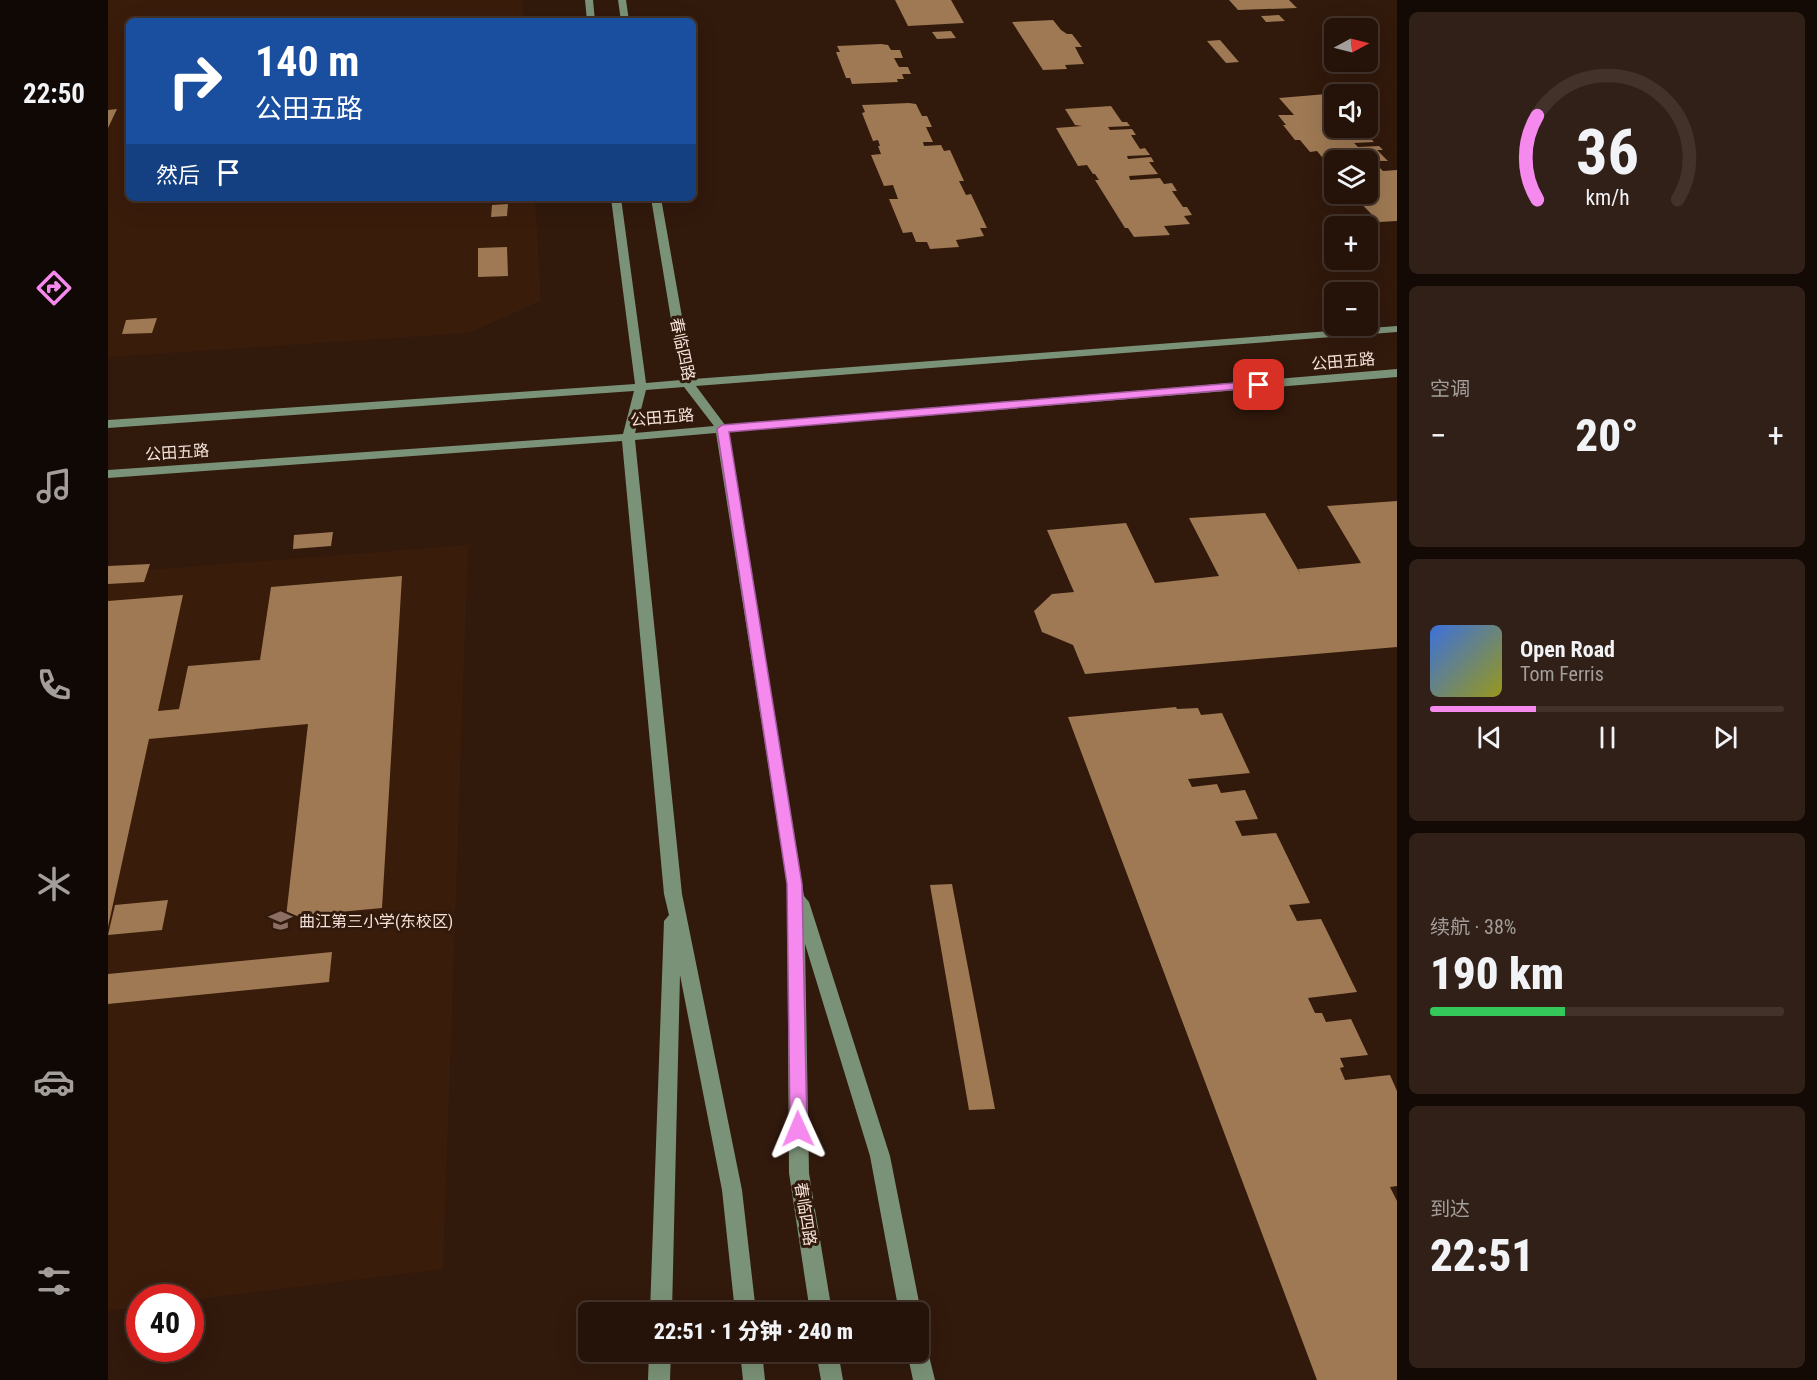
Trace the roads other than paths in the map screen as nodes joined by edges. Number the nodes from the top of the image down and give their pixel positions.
1 (589, 0) edge
2 (622, 0) edge
3 (591, 18) edge
4 (625, 18) edge
5 (615, 201) edge
6 (657, 201) edge
7 (1397, 329) edge
8 (1397, 374) edge
9 (688, 384) junction
10 (641, 387) junction
11 (108, 424) edge
12 (722, 429) junction
13 (628, 437) junction
14 (108, 474) edge
15 (795, 884) junction
16 (673, 894) junction
17 (661, 1302) edge
18 (745, 1302) edge
19 (819, 1302) edge
20 (908, 1302) edge
21 (660, 1362) edge
22 (752, 1362) edge
23 (829, 1362) edge
24 (920, 1362) edge
25 (659, 1380) edge
26 (754, 1380) edge
27 (832, 1380) edge
28 (924, 1380) edge

1 - 3 street
2 - 4 street
5 - 10 street
6 - 9 street, 春临四路
7 - 9 street, 公田五路
8 - 12 street, 公田五路
9 - 10 street, 公田五路
9 - 12 street, 春临四路
10 - 11 street, 公田五路
10 - 13 street
12 - 13 street, 公田五路
12 - 15 street, 春临四路
13 - 14 street, 公田五路
13 - 16 street
15 - 19 street, 春临四路
15 - 20 street
16 - 17 street
16 - 18 street
21 - 25 street
22 - 26 street
23 - 27 street
24 - 28 street

